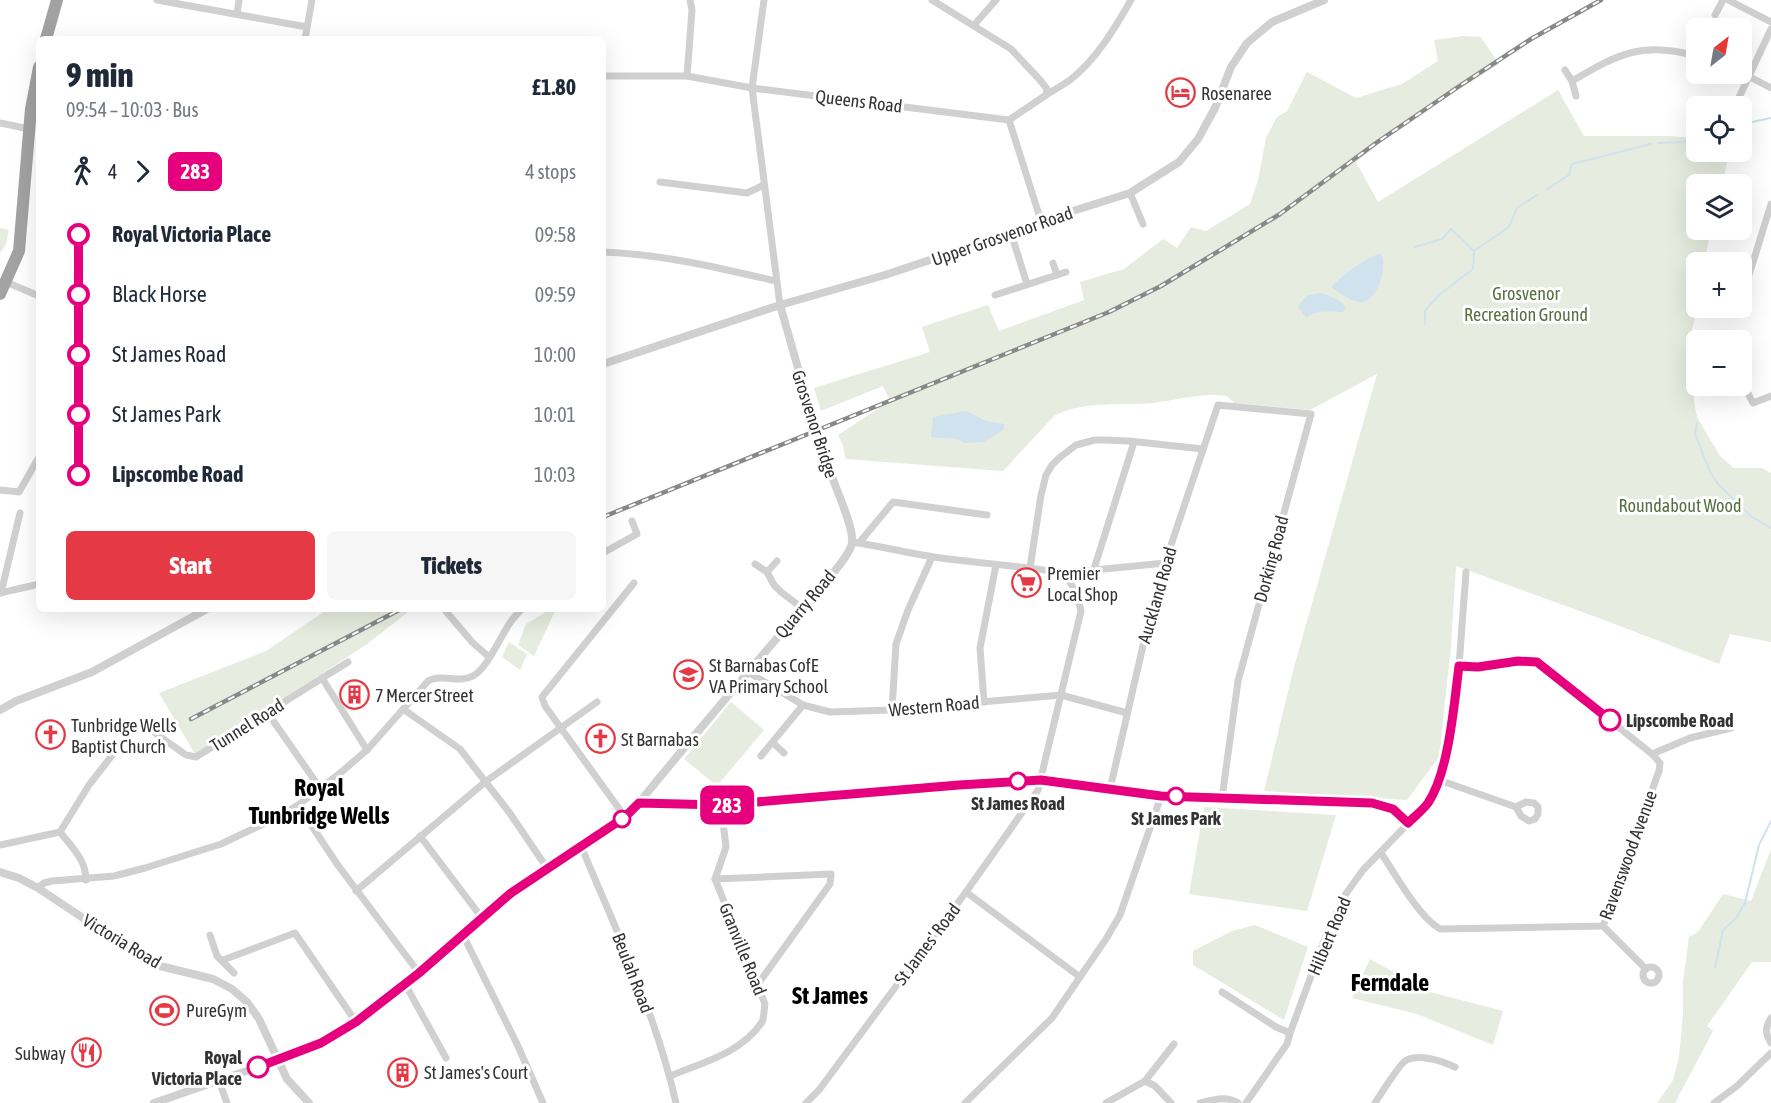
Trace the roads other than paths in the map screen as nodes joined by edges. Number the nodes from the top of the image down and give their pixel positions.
1 (57, 0) edge
2 (162, 0) edge
3 (239, 0) edge
4 (312, 0) edge
5 (690, 0) edge
6 (764, 0) edge
7 (933, 0) edge
8 (996, 0) edge
9 (1131, 0) edge
10 (1323, 0) edge
11 (1723, 0) edge
12 (1728, 0) edge
13 (237, 14) junction
14 (1715, 15) dead end
15 (1771, 22) edge
16 (974, 25) junction
17 (307, 27) junction
18 (1771, 29) edge
19 (47, 36) edge
20 (306, 36) edge
21 (1686, 54) edge
22 (1565, 70) dead end
23 (1752, 70) edge
24 (606, 76) edge
25 (687, 76) junction
26 (1752, 78) edge
27 (1572, 81) junction
28 (36, 83) edge
29 (752, 88) junction
30 (1771, 88) edge
31 (1047, 95) junction
32 (1576, 96) dead end
33 (1010, 120) junction
34 (0, 123) edge
35 (29, 129) junction
36 (660, 182) dead end
37 (764, 185) junction
38 (1130, 193) junction
39 (1771, 204) edge
40 (1041, 221) junction
41 (1143, 224) dead end
42 (1768, 227) edge
43 (1011, 233) junction
44 (606, 252) edge
45 (1053, 263) dead end
46 (1752, 269) edge
47 (1066, 272) dead end
48 (1057, 275) junction
49 (776, 281) junction
50 (6, 282) junction
51 (1027, 284) junction
52 (0, 294) edge
53 (36, 295) edge
54 (995, 295) dead end
55 (780, 305) junction
56 (606, 363) edge
57 (1749, 396) edge
58 (1771, 396) edge
59 (1218, 405) joint
60 (1134, 442) junction
61 (1203, 449) junction
62 (36, 462) edge
63 (0, 490) edge
64 (20, 513) dead end
65 (987, 515) dead end
66 (632, 521) dead end
67 (856, 542) junction
68 (606, 551) edge
69 (932, 557) junction
70 (777, 561) dead end
71 (1165, 563) junction
72 (756, 564) dead end
73 (996, 565) junction
74 (1030, 568) junction
75 (1094, 569) junction
76 (767, 572) junction
77 (1466, 572) dead end
78 (1064, 573) junction
79 (634, 583) dead end
80 (36, 585) edge
81 (0, 593) edge
82 (802, 608) junction
83 (202, 612) edge
84 (447, 612) edge
85 (519, 612) edge
86 (489, 657) junction
87 (348, 662) dead end
88 (1459, 666) junction
89 (748, 672) junction
90 (322, 678) junction
91 (1061, 696) junction
92 (597, 702) dead end
93 (984, 702) junction
94 (804, 705) junction
95 (404, 709) junction
96 (0, 710) edge
97 (892, 710) junction
98 (267, 712) junction
99 (1127, 713) junction
100 (561, 727) junction
101 (1731, 728) dead end
102 (772, 743) junction
103 (367, 750) junction
104 (784, 753) dead end
105 (1652, 754) junction
106 (760, 756) dead end
107 (1041, 780) junction
108 (1438, 780) junction
109 (485, 782) junction
110 (320, 788) junction
111 (1110, 789) junction
112 (1161, 796) junction
113 (1222, 798) junction
114 (639, 803) junction
115 (298, 805) junction
116 (721, 805) junction
117 (1516, 807) dead end
118 (625, 817) junction
119 (1408, 823) junction
120 (60, 832) junction
121 (420, 836) junction
122 (0, 845) edge
123 (581, 846) junction
124 (1381, 853) junction
125 (547, 868) junction
126 (0, 872) edge
127 (715, 879) junction
128 (86, 880) junction
129 (38, 888) junction
130 (356, 891) junction
131 (966, 892) junction
132 (482, 918) junction
133 (1603, 926) junction
134 (210, 934) dead end
135 (463, 935) junction
136 (223, 960) junction
137 (1646, 969) dead end
138 (234, 973) dead end
139 (419, 973) junction
140 (1080, 977) junction
141 (405, 984) junction
142 (758, 984) junction
143 (1222, 992) dead end
144 (1771, 1018) edge
145 (356, 1022) junction
146 (1290, 1033) junction
147 (1771, 1043) edge
148 (1174, 1044) dead end
149 (1771, 1053) edge
150 (446, 1058) dead end
151 (278, 1060) junction
152 (1455, 1067) dead end
153 (670, 1076) junction
154 (219, 1081) junction
155 (1145, 1081) junction
156 (154, 1103) edge
157 (226, 1103) edge
158 (309, 1103) edge
159 (543, 1103) edge
160 (676, 1103) edge
161 (806, 1103) edge
162 (964, 1103) edge
163 (1106, 1103) edge
164 (1171, 1103) edge
165 (1200, 1103) edge
166 (1238, 1103) edge
167 (1246, 1103) edge
168 (1375, 1103) edge
169 (1714, 1103) edge

1 - 19 highway
2 - 13 street
3 - 13 street
4 - 17 street
5 - 25 street
6 - 29 street
7 - 16 street
8 - 16 street
9 - 31 street
10 - 38 street, Upper Grosvenor Road
11 - 14 street
12 - 15 street
13 - 17 street
16 - 31 street
17 - 20 street
18 - 23 street
21 - 27 street
22 - 27 street
24 - 25 street, Queens Road
25 - 29 street, Queens Road
26 - 30 street
27 - 32 street
28 - 35 highway
29 - 33 street, Queens Road
29 - 37 street
31 - 33 street
33 - 40 street
34 - 35 street
35 - 50 highway
36 - 37 street
37 - 49 street
38 - 40 street, Upper Grosvenor Road
38 - 41 street
39 - 42 street
40 - 43 street, Upper Grosvenor Road
42 - 46 street
43 - 51 street
43 - 55 street, Upper Grosvenor Road
44 - 49 street
45 - 48 street
47 - 48 street
48 - 51 street
49 - 55 street
50 - 52 highway
50 - 53 street
51 - 54 street
55 - 56 street, Upper Grosvenor Road
55 - 67 street, Grosvenor Bridge, bridge
57 - 58 street
59 - 61 street, Auckland Road
59 - 113 street, Dorking Road
60 - 61 street
60 - 74 street
60 - 75 street
61 - 71 street, Auckland Road
62 - 63 street
64 - 81 street
65 - 67 street
66 - 68 street
67 - 69 street
67 - 82 street, Quarry Road
69 - 73 street
69 - 97 street
70 - 76 street
71 - 75 street
71 - 99 street, Auckland Road
72 - 76 street
73 - 74 street
73 - 93 street
74 - 78 street
75 - 78 street
76 - 82 street
77 - 88 street, Hilbert Road
78 - 91 street
79 - 100 street
80 - 81 street
82 - 89 street, Quarry Road
83 - 96 street
84 - 86 street
85 - 86 street
86 - 95 street
87 - 90 street, Tunnel Road
88 - 105 street
88 - 108 street, Hilbert Road
89 - 94 street, Western Road
89 - 114 street, Quarry Road
90 - 98 street, Tunnel Road
90 - 103 street
91 - 93 street, Western Road
91 - 99 street, Western Road
91 - 107 street
92 - 100 street
93 - 97 street, Western Road
94 - 97 street, Western Road
94 - 102 street
95 - 103 street
95 - 109 street
98 - 110 street
98 - 120 street, Tunnel Road
99 - 111 street, Auckland Road
100 - 109 street
100 - 118 street
101 - 105 street
102 - 104 street
102 - 106 street
103 - 110 street
105 - 133 street, Ravenswood Avenue
107 - 111 street
107 - 116 street
107 - 131 street, St James' Road
108 - 117 street
108 - 119 street, Hilbert Road
109 - 121 street
109 - 125 street
110 - 115 street
111 - 112 street
112 - 113 street
112 - 140 street
113 - 119 street
114 - 116 street
114 - 118 street, Quarry Road
115 - 128 street
115 - 130 street
116 - 127 street, Granville Road
118 - 123 street, Quarry Road
119 - 124 street, Hilbert Road
120 - 122 street
120 - 128 street
121 - 130 street
121 - 132 street
123 - 125 street, Quarry Road
123 - 153 street, Beulah Road
124 - 133 street, Ravenswood Avenue
124 - 146 street, Hilbert Road
125 - 132 street, Quarry Road
126 - 129 street, Victoria Road
127 - 142 street, Granville Road
127 - 142 street
128 - 129 street
129 - 151 street, Victoria Road
130 - 139 street
131 - 140 street
131 - 161 street, St James' Road
132 - 135 street, Quarry Road
133 - 137 street
134 - 136 street
135 - 139 street, Quarry Road
135 - 159 street
136 - 138 street
136 - 145 street
139 - 141 street, Quarry Road
140 - 162 street
141 - 145 street, Quarry Road
141 - 150 street
142 - 153 street, Granville Road
143 - 146 street
144 - 147 street
145 - 151 street, Quarry Road
146 - 167 street, Hilbert Road
148 - 155 street
149 - 169 street
151 - 154 street, Quarry Road
151 - 158 street, Victoria Road
152 - 168 street
153 - 160 street, Beulah Road
154 - 156 street, Quarry Road
154 - 157 street
155 - 163 street
155 - 164 street
165 - 166 street

